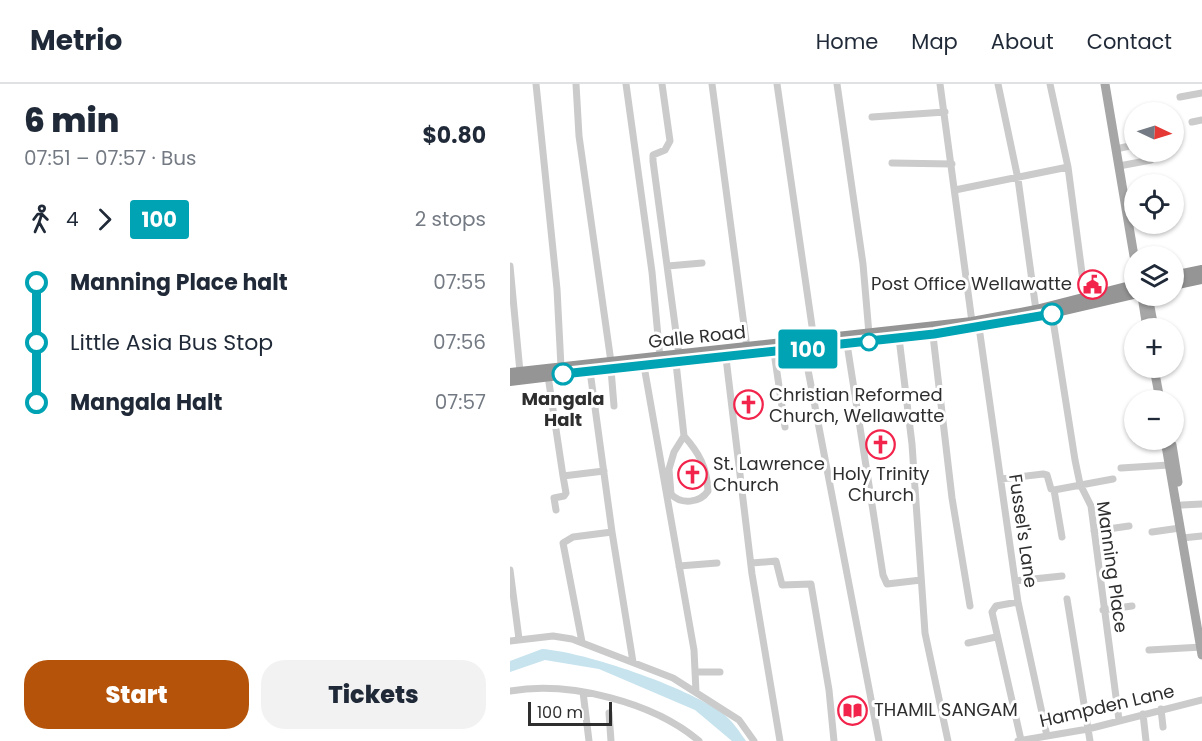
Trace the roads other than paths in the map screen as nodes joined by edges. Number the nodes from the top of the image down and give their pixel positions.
1 (536, 84) edge
2 (576, 84) edge
3 (626, 84) edge
4 (662, 84) edge
5 (712, 84) edge
6 (777, 84) edge
7 (837, 84) edge
8 (940, 84) edge
9 (998, 84) edge
10 (1050, 84) edge
11 (1105, 84) edge
12 (1202, 93) edge
13 (1180, 97) dead end
14 (945, 112) junction
15 (872, 117) dead end
16 (1202, 120) edge
17 (1192, 122) dead end
18 (1124, 147) edge
19 (1116, 149) junction
20 (1140, 162) edge
21 (892, 163) dead end
22 (952, 164) junction
23 (1119, 166) junction
24 (1068, 167) junction
25 (1018, 179) junction
26 (1124, 185) edge
27 (956, 190) junction
28 (702, 262) dead end
29 (510, 266) edge
30 (668, 266) junction
31 (1202, 270) edge
32 (1184, 274) edge
33 (1202, 279) edge
34 (1184, 283) edge
35 (1124, 287) edge
36 (1085, 296) junction
37 (1124, 296) edge
38 (1036, 310) junction
39 (1052, 314) junction
40 (975, 325) junction
41 (933, 330) junction
42 (869, 334) junction
43 (899, 338) junction
44 (814, 340) junction
45 (847, 344) junction
46 (747, 348) junction
47 (804, 349) junction
48 (774, 352) junction
49 (697, 357) junction
50 (660, 358) junction
51 (726, 358) junction
52 (677, 359) junction
53 (611, 366) junction
54 (644, 366) junction
55 (561, 367) junction
56 (590, 371) junction
57 (515, 372) edge
58 (548, 376) junction
59 (510, 381) edge
60 (615, 406) dead end
61 (786, 427) dead end
62 (684, 436) junction
63 (1167, 450) edge
64 (1174, 450) edge
65 (1169, 465) junction
66 (1121, 468) dead end
67 (604, 471) junction
68 (563, 476) junction
69 (1001, 479) junction
70 (1113, 479) dead end
71 (1080, 484) junction
72 (1054, 490) junction
73 (1202, 504) edge
74 (1182, 505) junction
75 (556, 510) dead end
76 (1129, 526) dead end
77 (1094, 531) junction
78 (612, 532) junction
79 (1152, 532) dead end
80 (1183, 534) junction
81 (1202, 536) edge
82 (1062, 537) dead end
83 (717, 563) dead end
84 (752, 563) junction
85 (679, 566) junction
86 (510, 570) edge
87 (1062, 576) dead end
88 (921, 580) junction
89 (1015, 581) junction
90 (1067, 599) dead end
91 (1018, 602) junction
92 (970, 606) dead end
93 (1132, 606) dead end
94 (1103, 610) junction
95 (1202, 623) edge
96 (996, 637) junction
97 (519, 639) junction
98 (510, 641) edge
99 (582, 642) junction
100 (968, 643) dead end
101 (1149, 650) dead end
102 (1201, 650) edge
103 (633, 662) junction
104 (696, 672) junction
105 (720, 672) dead end
106 (510, 691) edge
107 (583, 692) junction
108 (696, 692) junction
109 (1202, 700) edge
110 (1161, 710) junction
111 (609, 713) dead end
112 (1143, 714) junction
113 (1119, 720) junction
114 (1163, 727) dead end
115 (1088, 729) junction
116 (1047, 736) junction
117 (589, 741) edge
118 (611, 741) edge
119 (699, 741) edge
120 (754, 741) edge
121 (780, 741) edge
122 (834, 741) edge
123 (879, 741) edge
124 (948, 741) edge
125 (1020, 741) edge
126 (1090, 741) edge
127 (1146, 741) edge

1 - 55 street
2 - 53 street
3 - 50 street
4 - 30 street
5 - 46 street
6 - 44 street
7 - 42 street
8 - 14 street, Fussel's Lane
9 - 25 street
10 - 24 street
11 - 19 main road
12 - 13 street
14 - 15 street
14 - 22 street, Fussel's Lane
16 - 17 street
18 - 19 street
19 - 23 main road
20 - 23 street
21 - 22 street
22 - 27 street, Fussel's Lane
23 - 26 main road
24 - 25 street
24 - 36 street
25 - 27 street
25 - 38 street
27 - 40 street, Fussel's Lane
28 - 30 street
29 - 57 street
30 - 52 street
31 - 32 highway
33 - 34 highway
35 - 36 highway, Galle Road
36 - 38 highway, Galle Road
37 - 39 highway, Galle Road
38 - 40 highway, Galle Road
39 - 40 highway, Galle Road
39 - 71 street, Manning Place
40 - 41 highway, Galle Road
40 - 69 street, Fussel's Lane
41 - 42 highway, Galle Road
41 - 43 highway, Galle Road
41 - 92 street
42 - 44 highway, Galle Road
43 - 45 highway, Galle Road
43 - 88 street
44 - 46 highway, Galle Road
45 - 47 highway, Galle Road
45 - 88 street
46 - 49 highway, Galle Road
47 - 48 highway, Galle Road
47 - 123 street
48 - 51 highway, Galle Road
48 - 61 street
49 - 51 highway, Galle Road
49 - 52 highway, Galle Road
50 - 52 highway, Galle Road
50 - 53 highway, Galle Road
51 - 84 street
52 - 54 highway, Galle Road
52 - 62 street
53 - 54 highway, Galle Road
53 - 55 highway, Galle Road
53 - 56 highway, Galle Road
53 - 60 street
54 - 85 street
55 - 57 highway, Galle Road
56 - 58 highway, Galle Road
56 - 67 street
58 - 59 highway, Galle Road
58 - 68 street
62 - 62 street
63 - 65 main road
64 - 74 main road
65 - 66 street
65 - 80 main road
67 - 68 street
67 - 78 street
68 - 75 street
69 - 72 street
69 - 89 street, Fussel's Lane
70 - 71 street
71 - 72 street
71 - 77 street, Manning Place
72 - 82 street
73 - 74 street
74 - 80 main road
76 - 77 street
77 - 94 street, Manning Place
78 - 99 street
78 - 103 street
79 - 80 street
80 - 81 street
80 - 95 main road
80 - 102 main road
83 - 85 street
84 - 121 street
84 - 122 street
85 - 104 street
86 - 97 street
87 - 89 street
88 - 124 street
89 - 91 street, Fussel's Lane
90 - 115 street
91 - 96 street
91 - 116 street, Fussel's Lane
93 - 94 street
94 - 113 street, Manning Place
96 - 100 street
96 - 125 street
97 - 98 street
97 - 99 street
99 - 103 street
101 - 102 street
103 - 108 street
104 - 105 street
104 - 108 street
106 - 107 street
107 - 117 street
107 - 119 street
108 - 120 street
109 - 110 street, Hampden Lane
110 - 112 street, Hampden Lane
110 - 114 street
111 - 118 street
112 - 113 street, Hampden Lane
112 - 127 street
113 - 115 street, Hampden Lane
115 - 116 street, Hampden Lane
115 - 126 street
116 - 125 street, Hampden Lane

